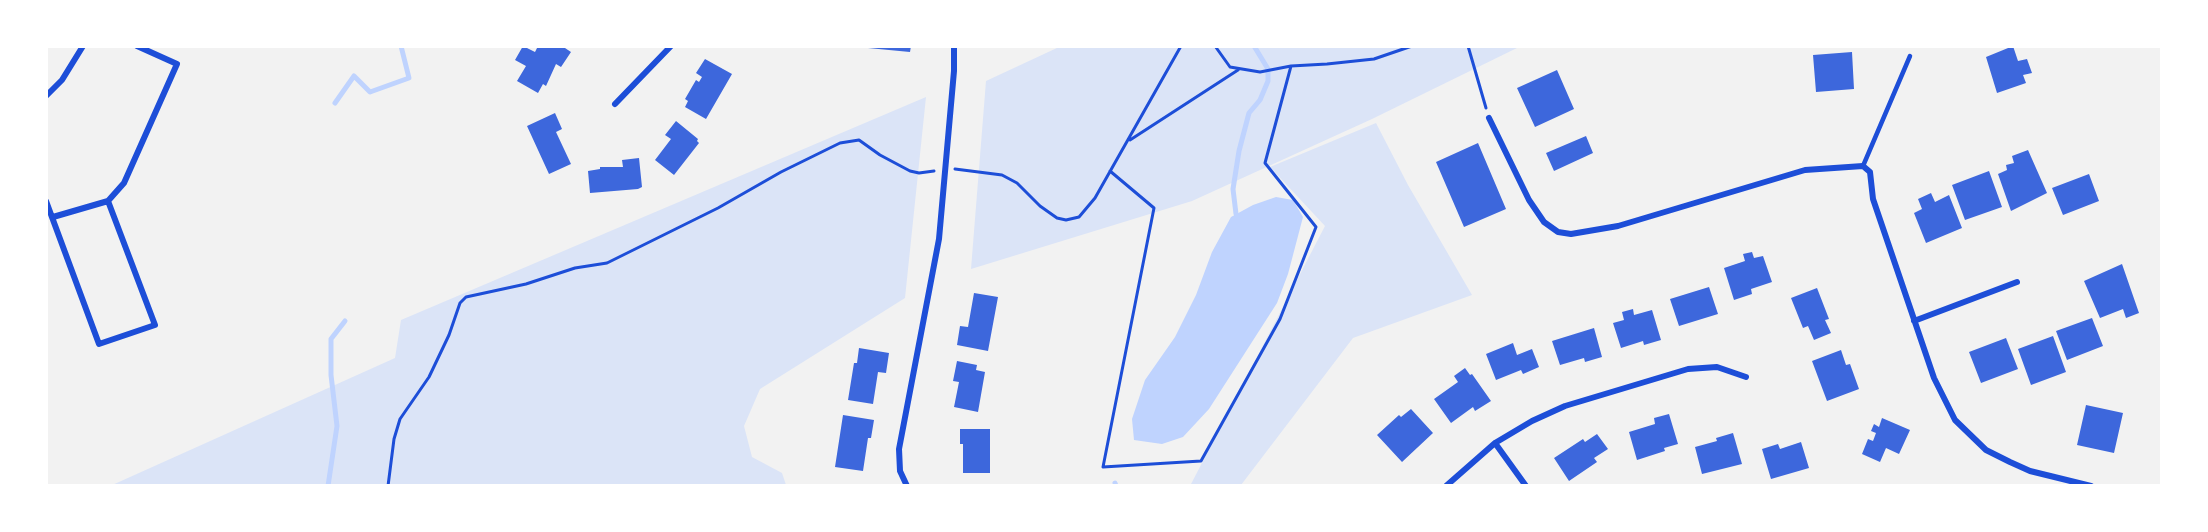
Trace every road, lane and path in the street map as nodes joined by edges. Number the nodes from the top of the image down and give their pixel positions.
1 (83, 46) edge
2 (136, 46) edge
3 (671, 46) edge
4 (954, 46) edge
5 (1181, 46) edge
6 (1215, 46) edge
7 (1412, 46) edge
8 (1468, 46) edge
9 (1910, 56) dead end
10 (1291, 66) junction
11 (1239, 69) junction
12 (46, 96) edge
13 (615, 104) dead end
14 (1489, 118) joint
15 (1128, 141) junction
16 (1863, 166) junction
17 (946, 168) junction
18 (1110, 171) junction
19 (46, 201) edge
20 (108, 201) junction
21 (53, 217) junction
22 (2017, 282) dead end
23 (1914, 321) junction
24 (1746, 377) dead end
25 (1495, 443) junction
26 (388, 486) edge
27 (907, 486) edge
28 (1446, 486) edge
29 (1526, 486) edge
30 (2091, 486) edge

1 - 12 street
2 - 20 street
3 - 13 street
4 - 17 street
5 - 15 path
6 - 11 path
7 - 10 path
8 - 14 path
9 - 16 lane
10 - 11 path
10 - 18 path
11 - 15 path
14 - 16 street
15 - 18 path
16 - 23 street
17 - 18 path
17 - 26 path
17 - 27 street
19 - 21 street
20 - 21 street
20 - 21 street
22 - 23 street
23 - 30 street
24 - 25 street
25 - 28 street
25 - 29 street

